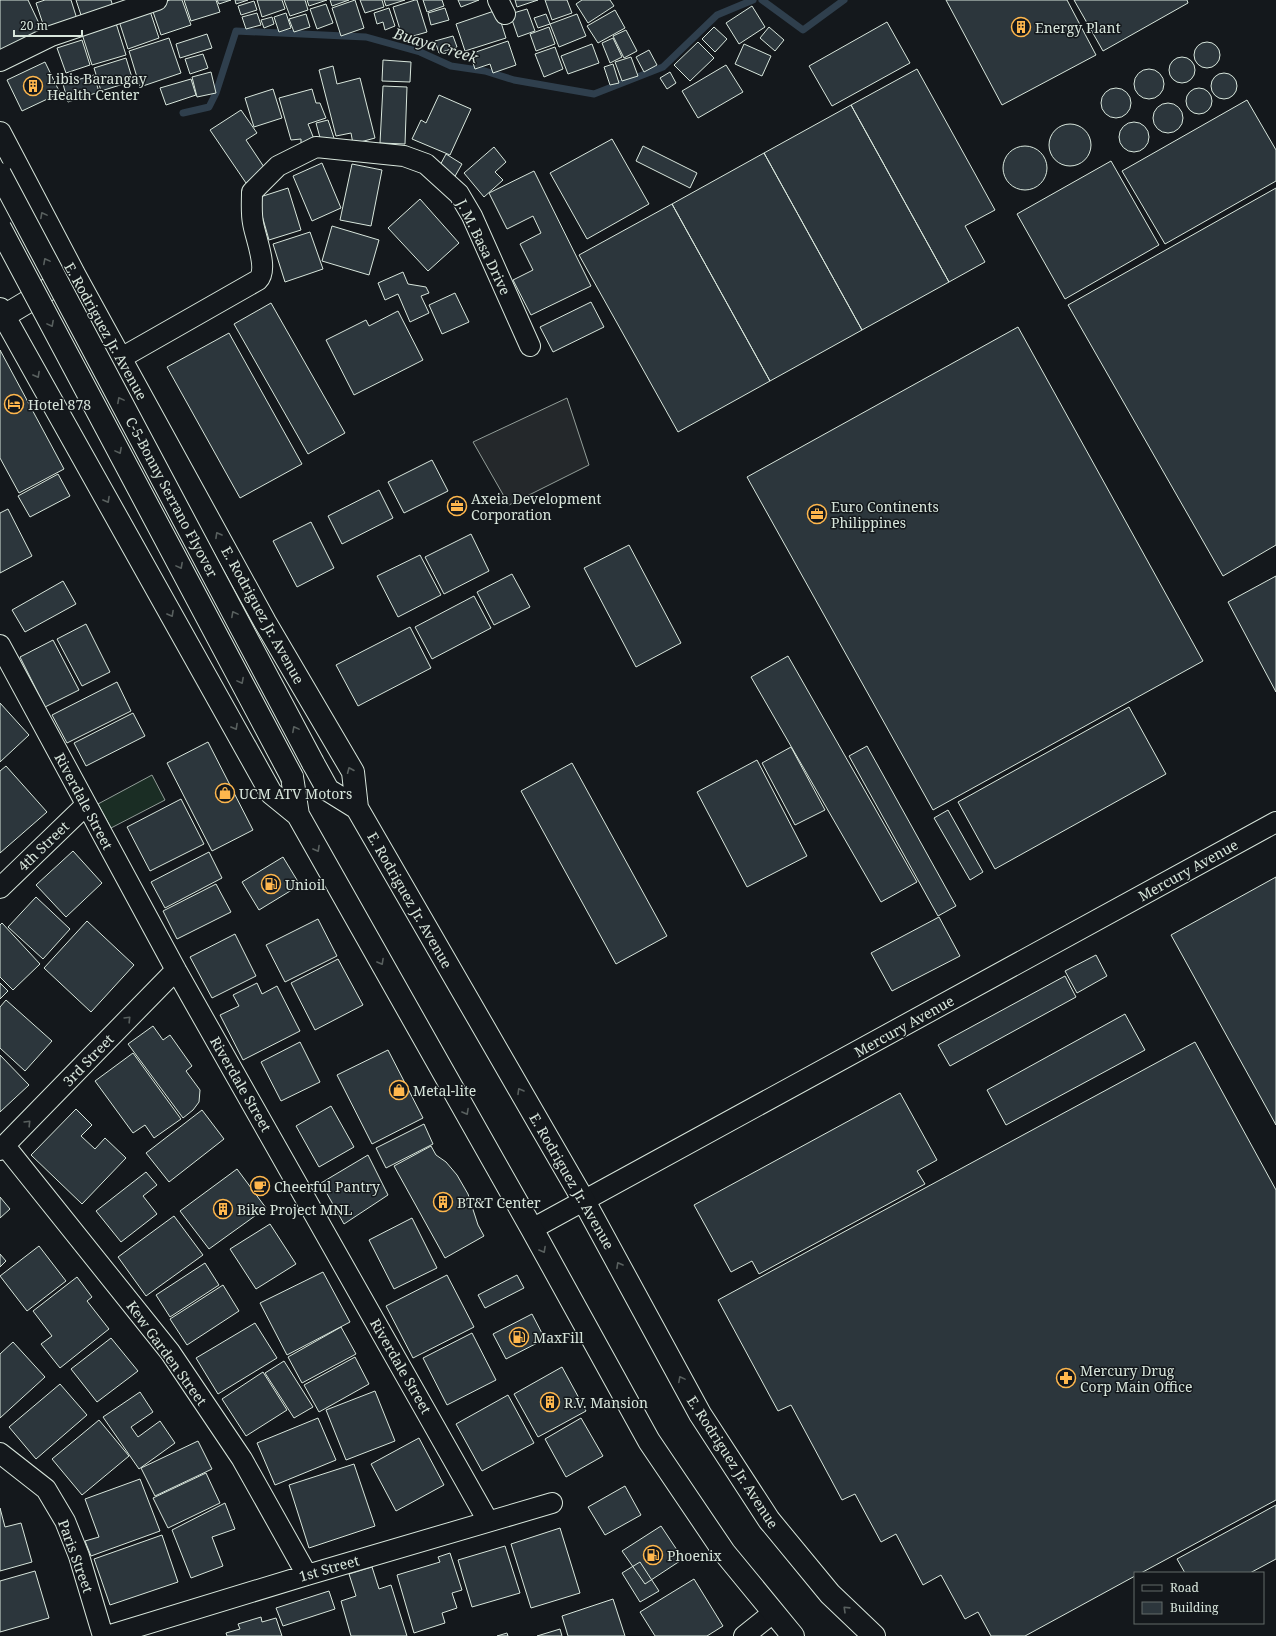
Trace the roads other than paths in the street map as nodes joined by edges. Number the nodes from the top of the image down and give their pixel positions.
1 (153, 1) edge
2 (0, 61) edge
3 (0, 133) edge
4 (0, 174) edge
5 (0, 228) edge
6 (74, 274) junction
7 (2, 313) edge
8 (530, 346) dead end
9 (121, 358) junction
10 (1, 648) edge
11 (86, 805) junction
12 (357, 808) junction
13 (298, 815) junction
14 (1276, 822) edge
15 (0, 888) edge
16 (176, 970) junction
17 (3, 1148) edge
18 (584, 1201) junction
19 (532, 1229) junction
20 (3, 1459) edge
21 (552, 1502) dead end
22 (488, 1521) junction
23 (307, 1575) junction
24 (773, 1613) junction
25 (103, 1636) edge
26 (107, 1636) edge
27 (744, 1636) edge
28 (793, 1636) edge
29 (874, 1636) edge

1 - 2 street
6 -> 3 main road, E. Rodriguez Jr. Avenue
12 -> 4 main road, C-5-Bonny Serrano Flyover, bridge
5 -> 13 main road, C-5-Bonny Serrano Flyover, bridge
6 - 7 main road
6 - 9 main road, E. Rodriguez Jr. Avenue
7 -> 13 main road
8 - 9 street, J. M. Basa Drive
12 -> 9 main road, E. Rodriguez Jr. Avenue
10 - 11 street, Riverdale Street
11 - 15 street, 4th Street
11 - 16 street, Riverdale Street
18 -> 12 main road, E. Rodriguez Jr. Avenue
13 -> 19 main road
14 - 18 street, Mercury Avenue
17 -> 16 street, 3rd Street
16 - 22 street, Riverdale Street
17 - 23 street, Kew Garden Street
18 - 19 street, Mercury Avenue
29 -> 18 main road, E. Rodriguez Jr. Avenue
19 -> 24 main road
20 - 25 street, Paris Street
21 - 22 street, 1st Street
22 - 23 street, 1st Street
23 - 26 street, 1st Street
24 - 27 street
24 - 28 main road

